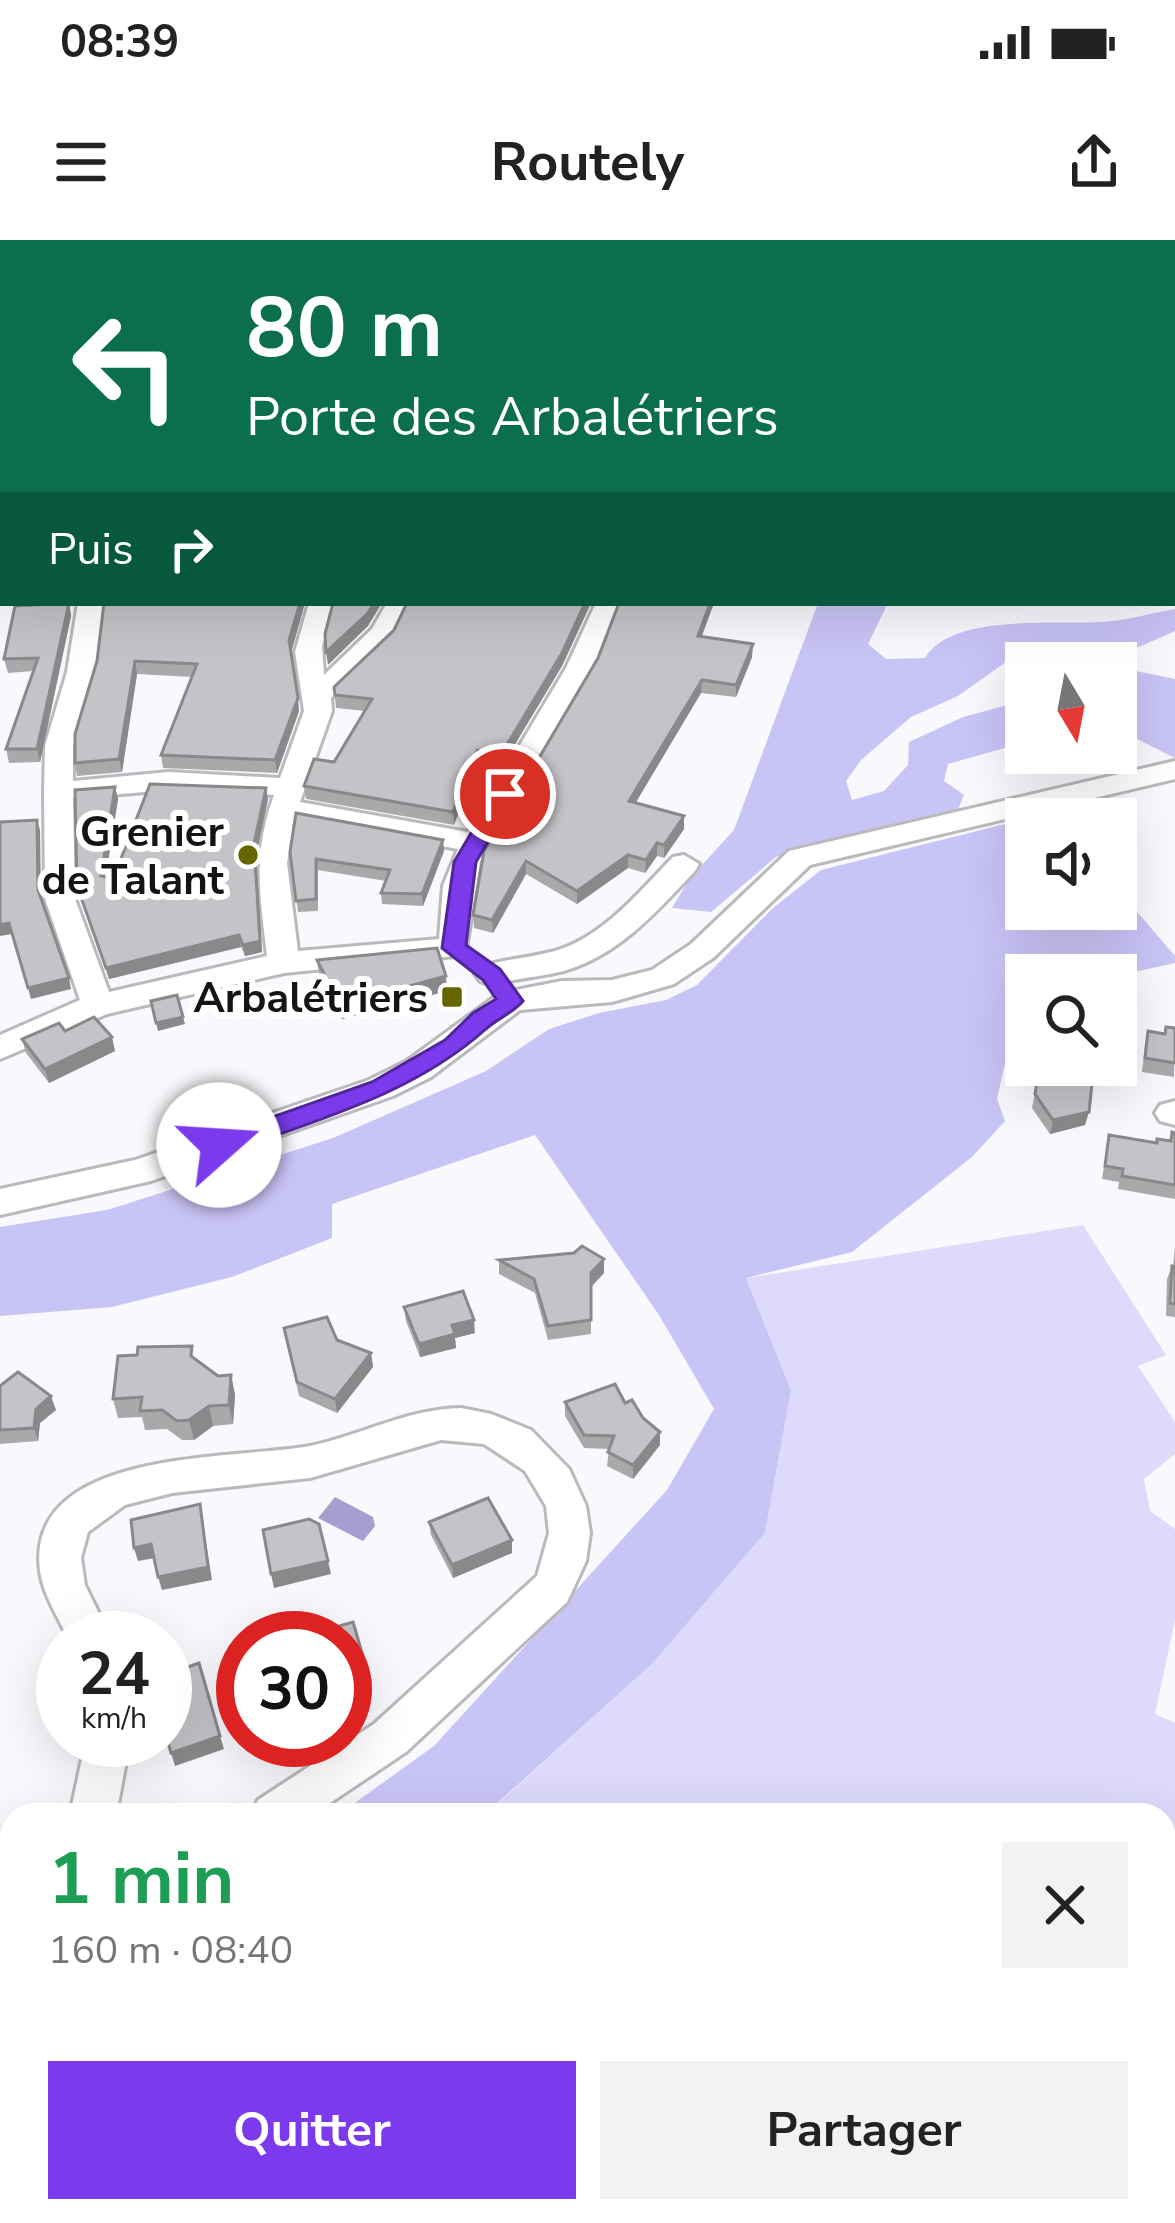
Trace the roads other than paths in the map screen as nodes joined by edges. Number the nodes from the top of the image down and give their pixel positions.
1 (91, 606) edge
2 (321, 606) edge
3 (398, 606) edge
4 (608, 606) edge
5 (320, 694) junction
6 (1175, 770) edge
7 (58, 791) junction
8 (286, 798) junction
9 (476, 843) junction
10 (684, 864) dead end
11 (454, 948) junction
12 (284, 963) junction
13 (501, 988) junction
14 (98, 1005) junction
15 (0, 1048) edge
16 (0, 1202) edge
17 (74, 1611) edge
18 (103, 1767) edge
19 (95, 1803) edge
20 (292, 1803) edge

1 - 7 street
2 - 5 street
3 - 5 street
4 - 9 street
5 - 8 street
6 - 13 street
7 - 8 street
7 - 14 street
8 - 9 street
8 - 12 street
9 - 11 street
10 - 13 street
11 - 12 street
11 - 13 street
12 - 14 street
13 - 16 street
14 - 15 street
17 - 20 street
18 - 19 street

